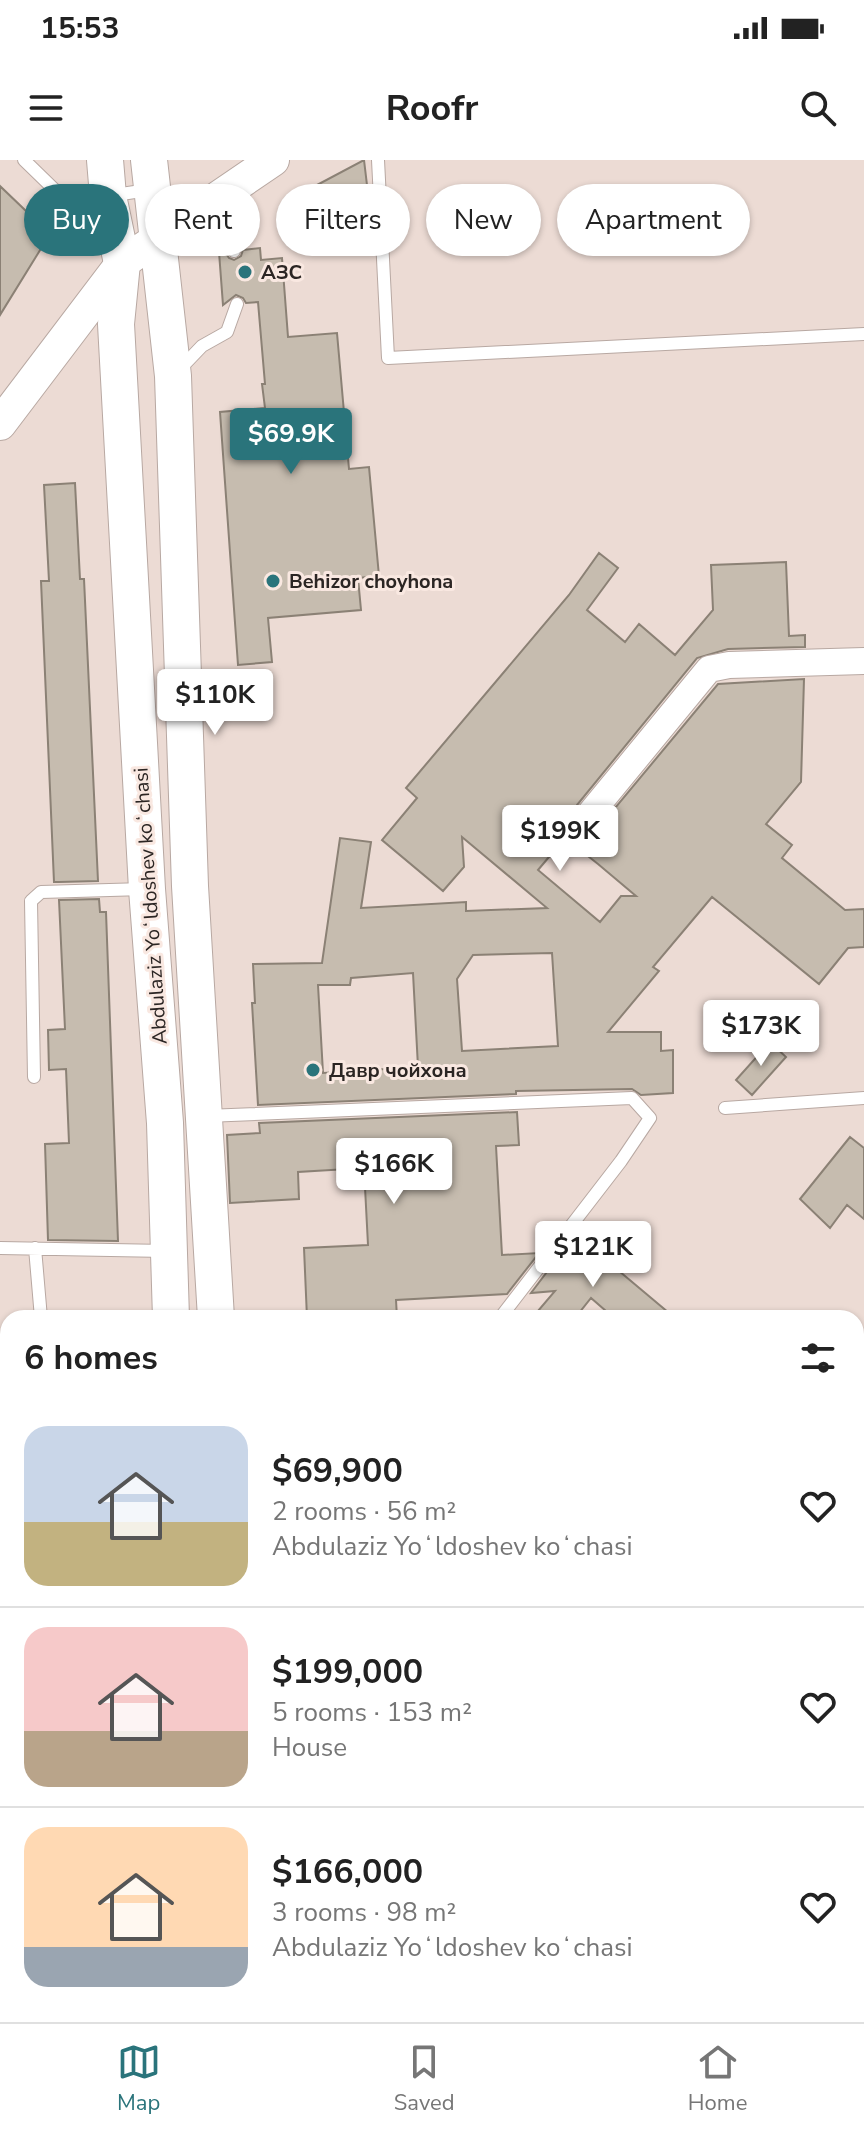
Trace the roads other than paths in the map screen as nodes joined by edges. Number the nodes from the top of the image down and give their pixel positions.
1 (24, 160) edge
2 (105, 160) edge
3 (273, 160) edge
4 (378, 160) edge
5 (150, 174) edge
6 (49, 184) edge
7 (107, 184) edge
8 (240, 184) edge
9 (129, 185) edge
10 (145, 247) edge
11 (121, 256) edge
12 (159, 256) edge
13 (122, 263) junction
14 (237, 304) dead end
15 (864, 334) edge
16 (173, 376) junction
17 (0, 424) edge
18 (864, 661) edge
19 (589, 815) dead end
20 (147, 889) junction
21 (34, 1077) dead end
22 (864, 1098) edge
23 (725, 1108) dead end
24 (206, 1116) junction
25 (0, 1248) edge
26 (35, 1248) junction
27 (169, 1251) junction
28 (40, 1310) edge
29 (171, 1310) edge
30 (216, 1310) edge
31 (506, 1310) edge

1 - 6 lane
2 - 7 main road, Abdulaziz Yoʻldoshev koʻchasi
3 - 8 street
4 - 15 lane
5 - 9 lane
10 - 13 street
11 - 13 main road, Abdulaziz Yoʻldoshev koʻchasi
12 - 16 main road, Abdulaziz Yoʻldoshev koʻchasi
13 - 17 street
13 - 20 main road, Abdulaziz Yoʻldoshev koʻchasi
14 - 16 lane
16 - 24 main road, Abdulaziz Yoʻldoshev koʻchasi
18 - 19 street
20 - 21 lane
20 - 27 main road, Abdulaziz Yoʻldoshev koʻchasi
22 - 23 lane
24 - 30 main road, Abdulaziz Yoʻldoshev koʻchasi
24 - 31 lane
25 - 26 lane
26 - 27 lane
26 - 28 lane
27 - 29 main road, Abdulaziz Yoʻldoshev koʻchasi

